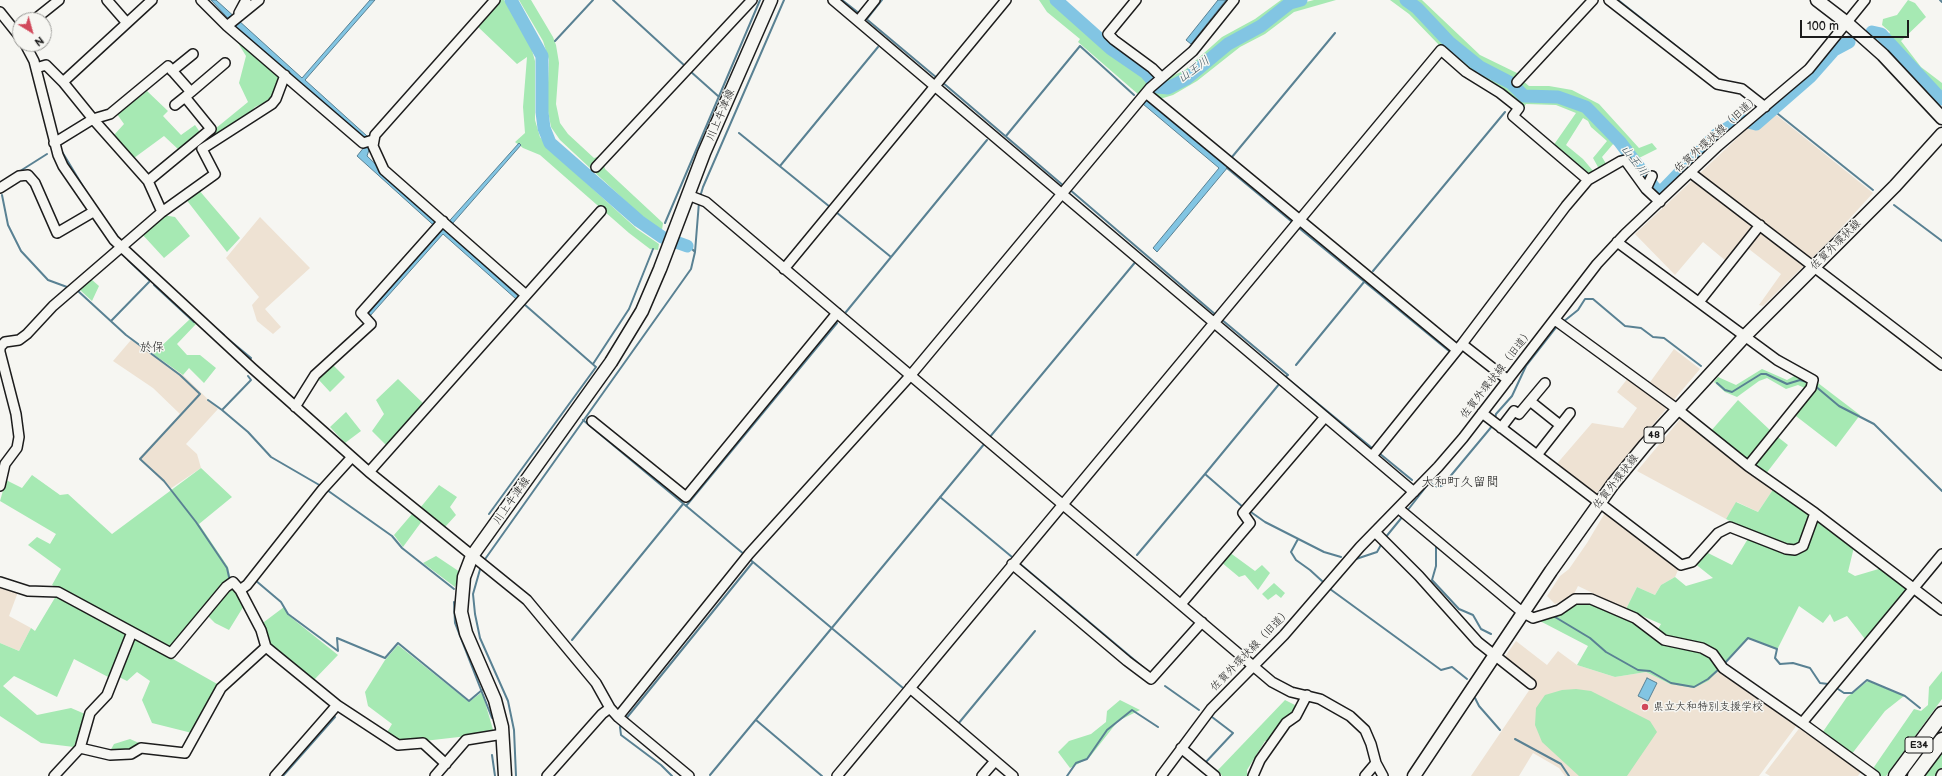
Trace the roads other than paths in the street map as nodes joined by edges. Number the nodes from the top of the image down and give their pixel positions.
1 (59, 0) edge
2 (107, 0) edge
3 (152, 0) edge
4 (201, 0) edge
5 (246, 0) edge
6 (259, 0) edge
7 (495, 0) edge
8 (752, 0) edge
9 (771, 0) edge
10 (833, 0) edge
11 (875, 0) edge
12 (1006, 0) edge
13 (1136, 0) edge
14 (1234, 0) edge
15 (1593, 0) edge
16 (1609, 0) edge
17 (1817, 0) edge
18 (1866, 0) edge
19 (0, 12) edge
20 (44, 12) edge
21 (237, 16) junction
22 (858, 21) junction
23 (127, 23) junction
24 (1847, 23) junction
25 (12, 26) edge
26 (227, 26) junction
27 (30, 52) edge
28 (193, 54) dead end
29 (225, 63) dead end
30 (36, 68) junction
31 (172, 71) junction
32 (285, 75) junction
33 (1161, 77) junction
34 (63, 82) junction
35 (1517, 82) dead end
36 (935, 86) junction
37 (1148, 91) junction
38 (188, 95) junction
39 (175, 105) dead end
40 (1765, 107) junction
41 (1942, 118) edge
42 (93, 119) junction
43 (1942, 134) edge
44 (373, 140) junction
45 (54, 143) junction
46 (596, 167) dead end
47 (1691, 173) junction
48 (1652, 176) dead end
49 (1588, 180) junction
50 (148, 181) junction
51 (1, 187) edge
52 (1646, 190) junction
53 (1062, 194) junction
54 (692, 196) junction
55 (1660, 202) junction
56 (601, 211) dead end
57 (93, 212) junction
58 (162, 212) junction
59 (1300, 219) junction
60 (1760, 224) junction
61 (443, 225) junction
62 (1618, 242) junction
63 (120, 247) junction
64 (1814, 267) junction
65 (784, 269) junction
66 (526, 295) junction
67 (1699, 302) junction
68 (837, 314) junction
69 (1555, 320) junction
70 (1213, 322) junction
71 (1745, 336) junction
72 (1459, 346) junction
73 (0, 347) edge
74 (1942, 365) edge
75 (910, 376) junction
76 (1508, 380) junction
77 (1544, 383) dead end
78 (1530, 401) junction
79 (295, 407) junction
80 (1677, 409) junction
81 (1570, 413) dead end
82 (1486, 416) junction
83 (1325, 417) junction
84 (592, 421) dead end
85 (1560, 425) junction
86 (1499, 426) junction
87 (1537, 455) junction
88 (1372, 456) junction
89 (352, 457) junction
90 (1748, 466) junction
91 (369, 472) junction
92 (0, 486) edge
93 (1414, 492) junction
94 (1600, 503) junction
95 (1063, 504) junction
96 (1402, 512) junction
97 (1815, 513) junction
98 (1381, 537) junction
99 (1942, 554) edge
100 (475, 558) junction
101 (1012, 564) junction
102 (0, 582) edge
103 (1913, 588) junction
104 (240, 590) junction
105 (1181, 604) junction
106 (1942, 610) edge
107 (1522, 612) junction
108 (1202, 622) junction
109 (132, 632) junction
110 (266, 647) junction
111 (1492, 656) junction
112 (1253, 665) junction
113 (1531, 684) dead end
114 (910, 688) junction
115 (1307, 696) junction
116 (337, 705) junction
117 (610, 708) junction
118 (1942, 714) edge
119 (618, 716) junction
120 (1802, 723) junction
121 (502, 734) junction
122 (1942, 740) edge
123 (80, 748) junction
124 (1181, 748) junction
125 (995, 761) junction
126 (1376, 763) junction
127 (446, 764) junction
128 (1865, 773) edge
129 (54, 776) edge
130 (275, 776) edge
131 (435, 776) edge
132 (505, 776) edge
133 (546, 776) edge
134 (689, 776) edge
135 (837, 776) edge
136 (982, 776) edge
137 (1013, 776) edge
138 (1161, 776) edge
139 (1215, 776) edge
140 (1253, 776) edge
141 (1365, 776) edge
142 (1383, 776) edge
143 (1414, 776) edge
144 (1875, 776) edge
145 (1896, 776) edge
146 (1915, 776) edge

1 - 20 street
2 - 23 street
3 - 23 street
4 - 26 street
5 - 21 street
6 - 21 street
7 - 44 street
8 - 46 street
9 - 54 main road, 川上牛津線
10 - 22 street
11 - 22 street
12 - 36 street
13 - 33 street
14 - 33 street
15 - 35 street
16 - 40 street
17 - 24 main road
18 - 24 street, 佐賀外環状線（旧道）
19 - 25 street
21 - 26 street
22 - 36 street
23 - 34 street
24 - 40 street, 佐賀外環状線（旧道）
24 - 41 main road
26 - 32 street
27 - 30 street
28 - 31 street
29 - 38 street
30 - 34 street
30 - 45 street
31 - 38 street
31 - 42 street
32 - 44 street
32 - 58 street
33 - 37 street
34 - 42 street
36 - 53 street
36 - 65 street
37 - 53 street
37 - 59 street
38 - 39 street
38 - 50 street
40 - 47 street, 佐賀外環状線（旧道）
42 - 45 street
42 - 50 street
43 - 64 main road, 佐賀外環状線 / 48
44 - 61 street
45 - 57 street
47 - 55 street, 佐賀外環状線（旧道）
47 - 60 street
48 - 52 street
49 - 52 street
49 - 59 street
49 - 72 street
50 - 58 street
51 - 57 street
52 - 55 street
53 - 70 street
53 - 75 street
54 - 65 street
54 - 100 main road, 川上牛津線
55 - 62 street, 佐賀外環状線（旧道）
56 - 66 street
57 - 63 street
58 - 63 street
59 - 70 street
59 - 72 street
60 - 64 street
60 - 67 street
61 - 66 street
61 - 79 street
62 - 67 street
62 - 69 street, 佐賀外環状線（旧道）
63 - 73 street
63 - 79 street
64 - 71 main road, 佐賀外環状線 / 48
64 - 74 street
65 - 68 street
66 - 91 street
67 - 71 street
68 - 75 street
68 - 84 street
69 - 76 street, 佐賀外環状線（旧道）
69 - 80 street
70 - 83 street
70 - 95 street
71 - 80 main road, 佐賀外環状線 / 48
71 - 90 street
72 - 76 street
72 - 88 street
73 - 92 street
75 - 95 street
75 - 119 street
76 - 82 street, 佐賀外環状線（旧道）
77 - 78 street
78 - 85 street
78 - 86 street
79 - 89 street
80 - 90 street
80 - 94 main road, 佐賀外環状線 / 48
81 - 85 street
82 - 86 street
82 - 93 street, 佐賀外環状線（旧道）
83 - 88 street
83 - 105 street
85 - 87 street
86 - 87 street
87 - 94 street
88 - 93 street
89 - 91 street
89 - 104 street
90 - 97 street
91 - 100 street
93 - 96 street, 佐賀外環状線（旧道）
94 - 97 street
94 - 107 main road, 佐賀外環状線 / 48
95 - 101 street
95 - 105 street
96 - 98 street, 佐賀外環状線（旧道）
96 - 107 street
97 - 103 street
98 - 111 street
98 - 112 street, 佐賀外環状線（旧道）
99 - 103 street
100 - 117 street
100 - 121 main road, 川上牛津線
101 - 108 street
101 - 114 street
102 - 109 street
103 - 106 street
103 - 120 street
104 - 109 street
104 - 110 street
105 - 108 street
107 - 111 main road, 佐賀外環状線 / 48
107 - 120 street
108 - 112 street
109 - 123 street
110 - 116 street
110 - 123 street
111 - 113 street
111 - 143 main road, 佐賀外環状線 / 48
112 - 115 street
112 - 124 street, 佐賀外環状線（旧道）
114 - 125 street
114 - 135 street
115 - 126 street
115 - 140 street
116 - 127 street
116 - 130 street
117 - 119 street
117 - 133 street
118 - 145 highway, E34
119 - 134 street
120 - 128 street
121 - 127 street
121 - 132 main road, 川上牛津線
122 - 146 highway, E34
123 - 129 street
124 - 138 street, 佐賀外環状線（旧道）
124 - 139 street
125 - 136 street
125 - 137 street
126 - 141 street
126 - 142 street
127 - 131 street
128 - 144 street

